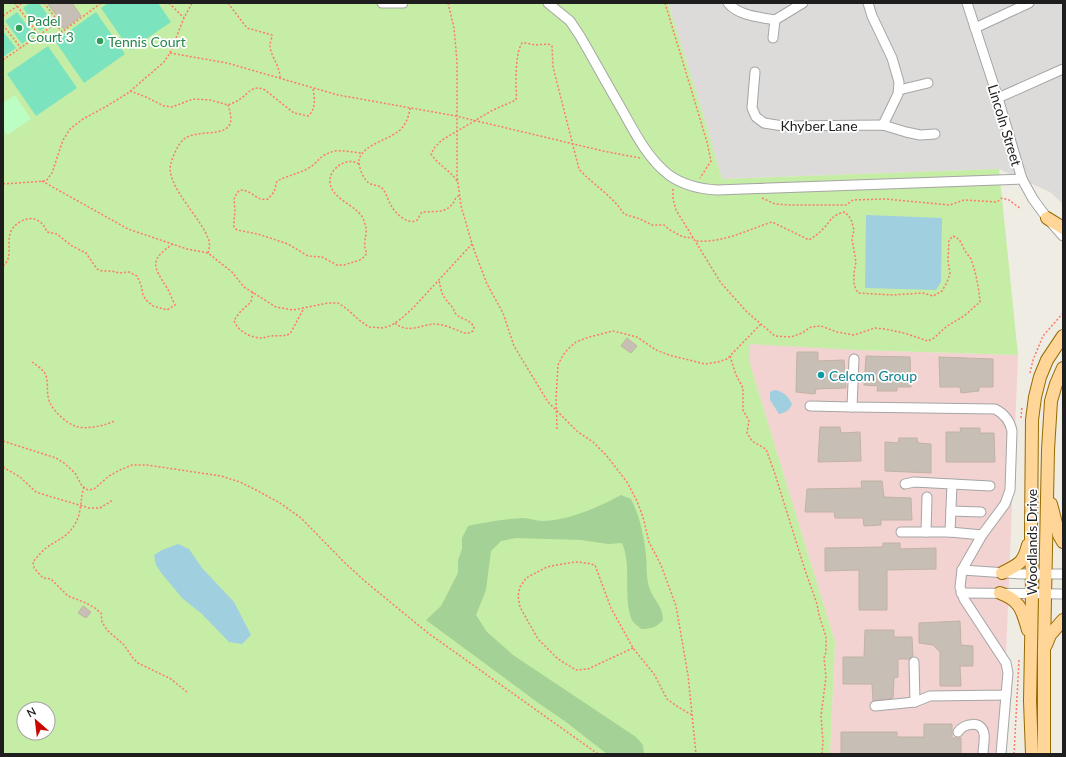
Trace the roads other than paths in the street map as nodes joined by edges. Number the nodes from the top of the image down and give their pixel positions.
1 (382, 3) edge
2 (403, 3) edge
3 (548, 3) edge
4 (728, 3) edge
5 (803, 3) edge
6 (868, 3) edge
7 (967, 3) edge
8 (1029, 3) edge
9 (775, 20) junction
10 (974, 28) junction
11 (773, 38) dead end
12 (1063, 69) edge
13 (755, 72) dead end
14 (928, 82) dead end
15 (899, 90) junction
16 (998, 98) junction
17 (883, 125) junction
18 (936, 134) dead end
19 (1022, 179) junction
20 (1047, 218) junction
21 (1063, 228) edge
22 (1063, 236) edge
23 (1063, 336) edge
24 (854, 359) dead end
25 (1063, 368) edge
26 (810, 406) dead end
27 (852, 407) junction
28 (1046, 481) junction
29 (905, 484) dead end
30 (952, 484) junction
31 (990, 486) dead end
32 (927, 497) dead end
33 (950, 511) junction
34 (981, 512) dead end
35 (901, 532) dead end
36 (926, 532) junction
37 (950, 532) junction
38 (982, 534) junction
39 (1031, 535) junction
40 (1063, 542) edge
41 (962, 570) junction
42 (1002, 573) junction
43 (1032, 574) junction
44 (1045, 574) junction
45 (1063, 574) edge
46 (961, 593) junction
47 (1000, 593) junction
48 (1032, 593) junction
49 (1045, 593) junction
50 (1063, 594) edge
51 (1063, 620) edge
52 (1031, 641) junction
53 (1044, 648) junction
54 (914, 662) dead end
55 (1006, 695) junction
56 (915, 702) junction
57 (875, 706) dead end
58 (958, 732) dead end
59 (983, 754) edge
60 (1001, 754) edge
61 (1032, 754) edge
62 (1044, 754) edge

1 - 2 street
3 - 19 street
4 - 9 street
5 - 9 street
6 - 15 street
7 - 10 street, Lincoln Street
8 - 10 street
9 - 11 street
10 - 16 street, Lincoln Street
12 - 16 street
13 - 17 street, Khyber Lane
14 - 15 street
15 - 17 street
16 - 19 street, Lincoln Street
17 - 18 street, Khyber Lane
19 - 20 street, Lincoln Street
20 - 21 main road
20 - 22 street, Lincoln Street
23 - 39 main road, Woodlands Drive
24 - 27 street
25 - 28 main road, Woodlands Drive
26 - 27 street
27 - 38 street
28 - 40 main road
28 - 44 main road, Woodlands Drive
29 - 30 street
30 - 31 street
30 - 33 street
32 - 36 street
33 - 34 street
33 - 37 street
35 - 36 street
36 - 37 street
37 - 38 street
38 - 41 street
39 - 42 main road
39 - 43 main road, Woodlands Drive
41 - 42 street
41 - 46 street
42 - 43 street
43 - 44 street
43 - 48 main road, Woodlands Drive
44 - 45 street
44 - 49 main road, Woodlands Drive
46 - 47 street
46 - 55 street
47 - 48 street
47 - 52 main road
48 - 49 street
48 - 52 main road, Woodlands Drive
49 - 50 street
49 - 53 main road, Woodlands Drive
51 - 53 main road
52 - 61 main road, Woodlands Drive
53 - 62 main road, Woodlands Drive
54 - 56 street
55 - 56 street
55 - 60 street
56 - 57 street
58 - 59 street

